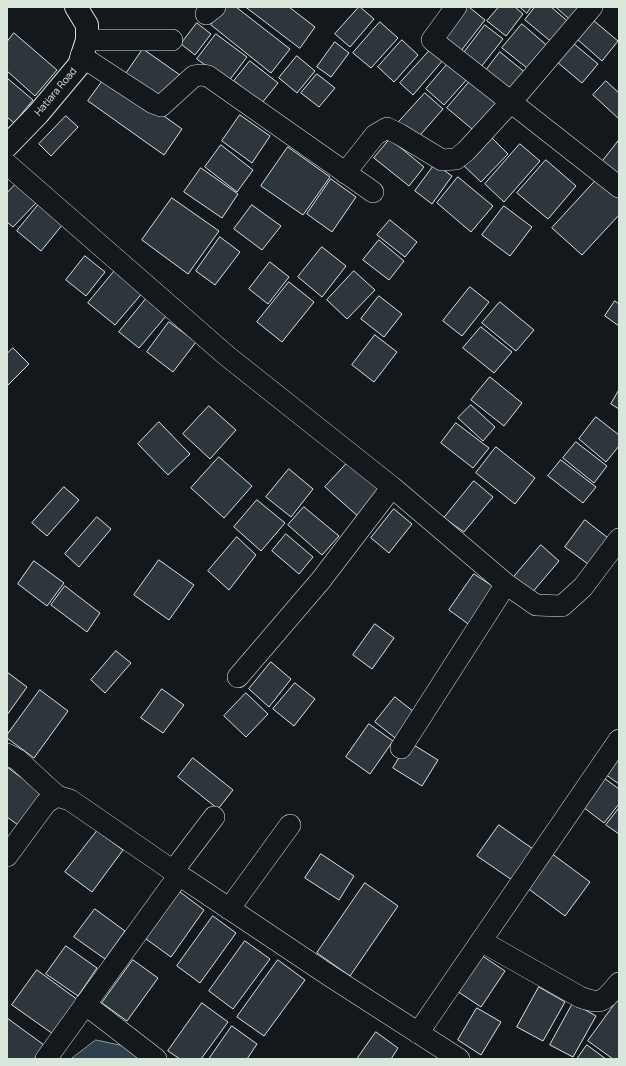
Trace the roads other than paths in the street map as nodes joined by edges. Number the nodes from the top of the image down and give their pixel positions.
1 (76, 7) edge
2 (456, 7) edge
3 (592, 7) edge
4 (172, 40) dead end
5 (84, 48) junction
6 (511, 102) junction
7 (7, 146) edge
8 (7, 164) edge
9 (345, 173) junction
10 (619, 187) edge
11 (373, 192) dead end
12 (392, 488) junction
13 (619, 539) edge
14 (506, 584) junction
15 (238, 677) dead end
16 (619, 740) edge
17 (401, 748) dead end
18 (7, 754) edge
19 (57, 796) junction
20 (214, 816) dead end
21 (290, 825) dead end
22 (7, 856) edge
23 (176, 873) junction
24 (229, 909) junction
25 (481, 941) junction
26 (619, 983) edge
27 (85, 1004) junction
28 (418, 1032) junction
29 (46, 1059) edge
30 (156, 1059) edge
31 (460, 1059) edge

1 - 5 street
2 - 6 street
3 - 6 street
4 - 5 street
5 - 7 street, Hatiara Road
5 - 9 street
6 - 9 street
6 - 10 street
8 - 12 street
9 - 11 street
12 - 14 street
12 - 15 street
13 - 14 street
14 - 17 street
16 - 25 street
18 - 19 street
19 - 22 street
19 - 23 street
20 - 23 street
21 - 24 street
23 - 24 street
23 - 27 street
24 - 28 street
25 - 26 street
25 - 28 street
27 - 29 street
27 - 30 street
28 - 31 street

